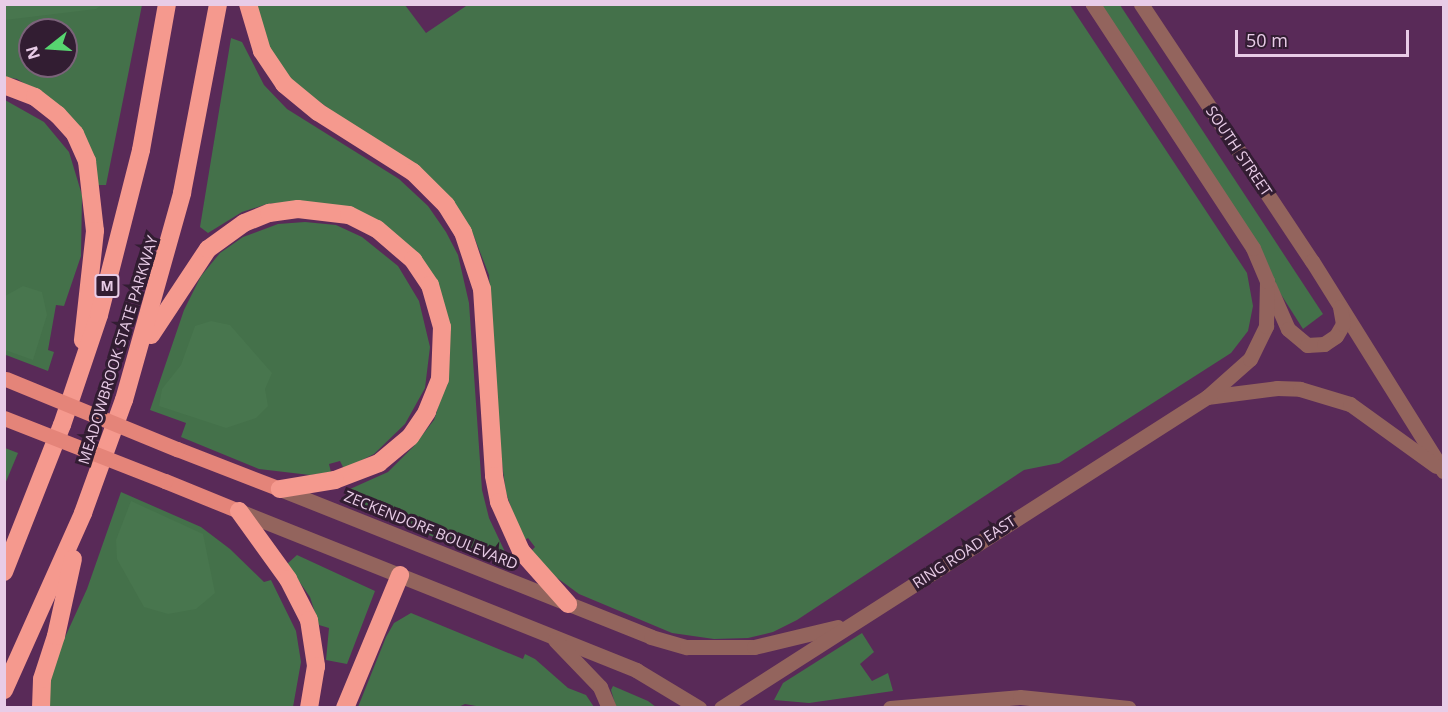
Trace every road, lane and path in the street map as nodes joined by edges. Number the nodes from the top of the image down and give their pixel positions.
1 (167, 4) edge
2 (218, 4) edge
3 (248, 4) edge
4 (1093, 4) edge
5 (1141, 4) edge
6 (4, 85) edge
7 (1267, 281) junction
8 (1336, 297) junction
9 (137, 357) junction
10 (5, 379) edge
11 (78, 382) junction
12 (1207, 397) junction
13 (4, 418) edge
14 (1443, 472) edge
15 (280, 489) junction
16 (239, 511) junction
17 (83, 513) junction
18 (7, 566) edge
19 (400, 575) junction
20 (568, 604) junction
21 (853, 622) junction
22 (551, 636) junction
23 (4, 690) edge
24 (42, 708) edge
25 (309, 708) edge
26 (345, 708) edge
27 (609, 708) edge
28 (699, 708) edge
29 (721, 708) edge
30 (890, 708) edge
31 (1128, 708) edge

1 - 11 highway, MEADOWBROOK STATE PARKWAY / M
2 - 9 highway, MEADOWBROOK STATE PARKWAY
3 - 20 highway
4 - 7 street, SOUTH STREET
5 - 8 street, SOUTH STREET
6 - 11 highway
7 - 8 street, SOUTH STREET
7 - 12 street, SOUTH STREET
8 - 14 street, SOUTH STREET
9 - 15 highway
9 - 17 highway, MEADOWBROOK STATE PARKWAY
10 - 15 main road, ZECKENDORF BOULEVARD, bridge
11 - 18 highway, MEADOWBROOK STATE PARKWAY / M
12 - 14 street
12 - 21 street, RING ROAD EAST
13 - 16 main road, bridge
15 - 20 street, ZECKENDORF BOULEVARD
16 - 19 street
16 - 25 highway
17 - 23 highway, MEADOWBROOK STATE PARKWAY
17 - 24 highway
19 - 22 street
19 - 26 highway
20 - 21 street, ZECKENDORF BOULEVARD
21 - 29 street, RING ROAD EAST
22 - 27 street
22 - 28 street
30 - 31 street

